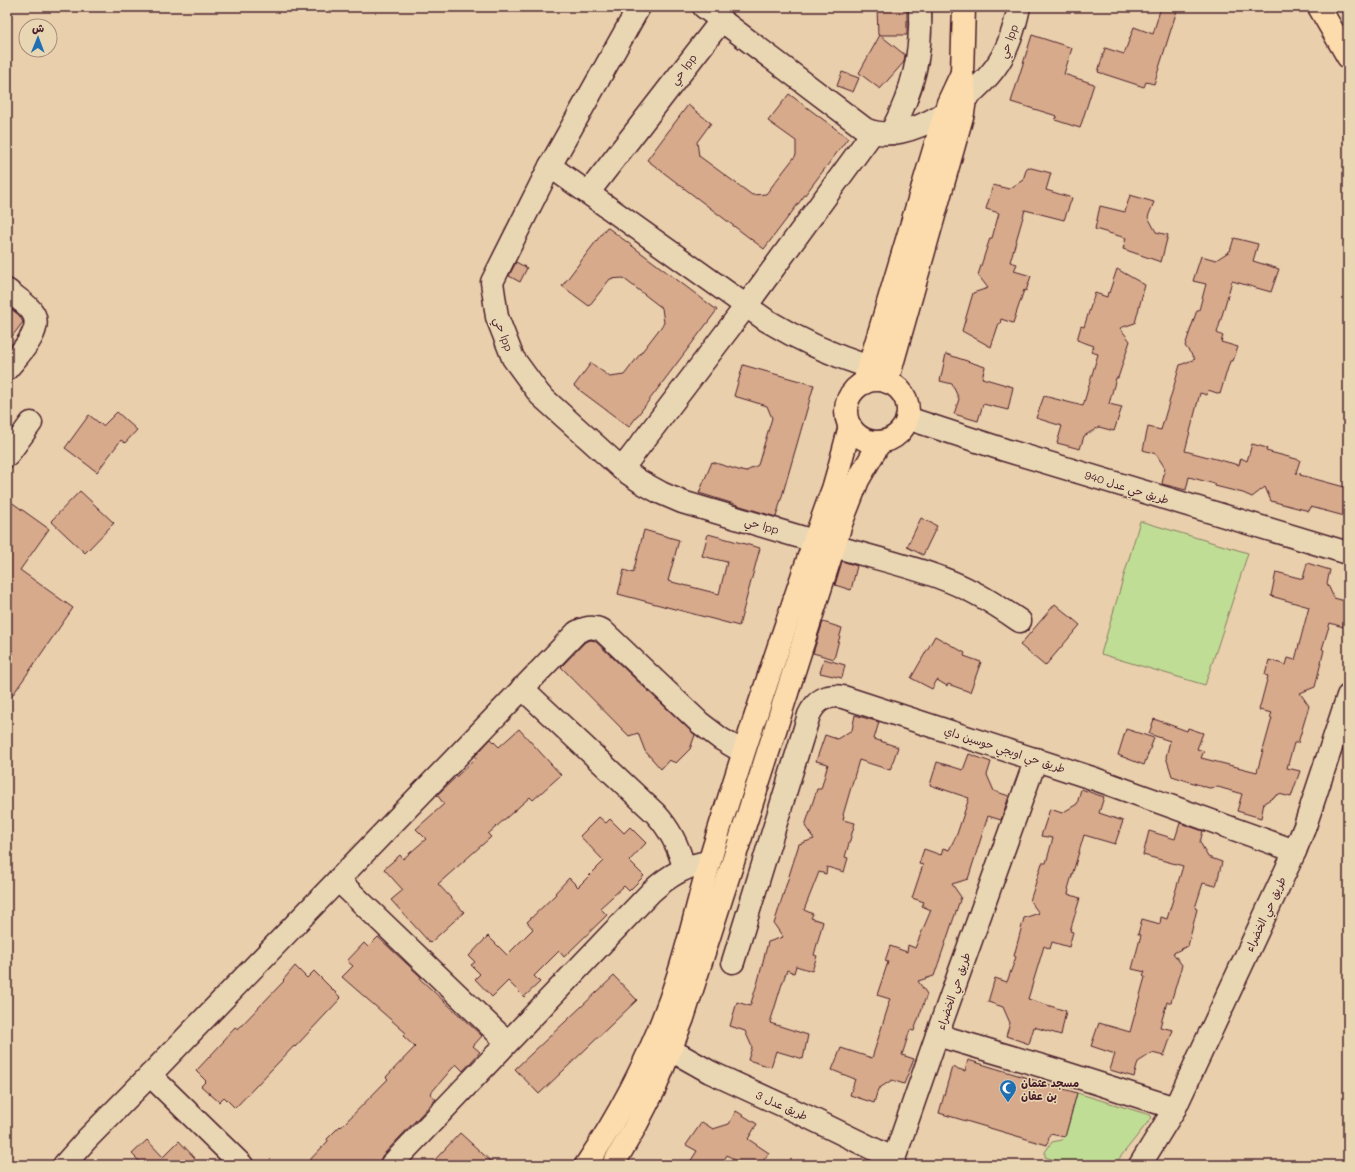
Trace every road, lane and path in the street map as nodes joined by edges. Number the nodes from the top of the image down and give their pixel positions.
1 (638, 7) edge
2 (704, 7) edge
3 (920, 7) edge
4 (964, 7) edge
5 (1019, 7) edge
6 (1319, 7) edge
7 (721, 21) junction
8 (1348, 57) edge
9 (962, 73) junction
10 (965, 98) junction
11 (945, 113) junction
12 (882, 133) junction
13 (550, 166) junction
14 (588, 193) junction
15 (7, 290) edge
16 (746, 306) junction
17 (7, 369) edge
18 (867, 375) junction
19 (887, 382) junction
20 (907, 418) junction
21 (31, 423) dead end
22 (850, 426) junction
23 (880, 442) junction
24 (7, 456) edge
25 (622, 469) junction
26 (824, 544) junction
27 (1348, 553) edge
28 (1020, 621) dead end
29 (522, 688) junction
30 (1348, 696) edge
31 (743, 752) junction
32 (1036, 759) junction
33 (1295, 851) junction
34 (709, 862) junction
35 (684, 868) junction
36 (338, 880) junction
37 (733, 962) dead end
38 (937, 1034) junction
39 (507, 1042) junction
40 (671, 1050) junction
41 (150, 1075) junction
42 (1175, 1108) junction
43 (893, 1162) edge
44 (64, 1165) edge
45 (242, 1165) edge
46 (391, 1165) edge
47 (586, 1165) edge
48 (613, 1165) edge
49 (1140, 1165) edge

1 - 13 street, حي lpp
2 - 7 street
3 - 12 street
4 - 9 main road
5 - 10 street, حي lpp
6 - 8 main road
7 - 12 street
7 - 14 street, حي lpp
9 - 10 main road
9 - 11 main road
10 - 11 street, حي lpp
10 - 19 main road
11 - 12 street, حي lpp
11 - 18 main road
12 - 16 street
13 - 14 street
13 - 25 street, حي lpp
14 - 16 street
15 - 17 street
16 - 18 street
16 - 25 street
18 - 19 main road
18 - 22 main road
19 - 20 main road
20 - 23 main road
20 - 27 street, طريق حي عدل 940
21 - 24 street
22 - 23 main road
22 - 26 main road
23 - 26 main road
25 - 26 street, حي lpp
26 - 28 street, حي lpp
26 - 31 main road
26 - 40 main road
29 - 31 street
29 - 35 street
29 - 36 street
30 - 33 street
31 - 34 main road
32 - 33 street, طريق حي اوبجي حوسين داي
32 - 37 street, طريق حي اوبجي حوسين داي
32 - 38 street, طريق حي الخضراء
33 - 42 street, طريق حي الخضراء
34 - 35 street
34 - 47 main road
35 - 39 street
36 - 39 street
36 - 41 street
38 - 42 street, طريق حي الخضراء
38 - 43 street, طريق عدل 3
39 - 46 street
40 - 43 street, طريق عدل 3
40 - 48 main road
41 - 44 street
41 - 45 street
42 - 49 street, طريق حي الخضراء

